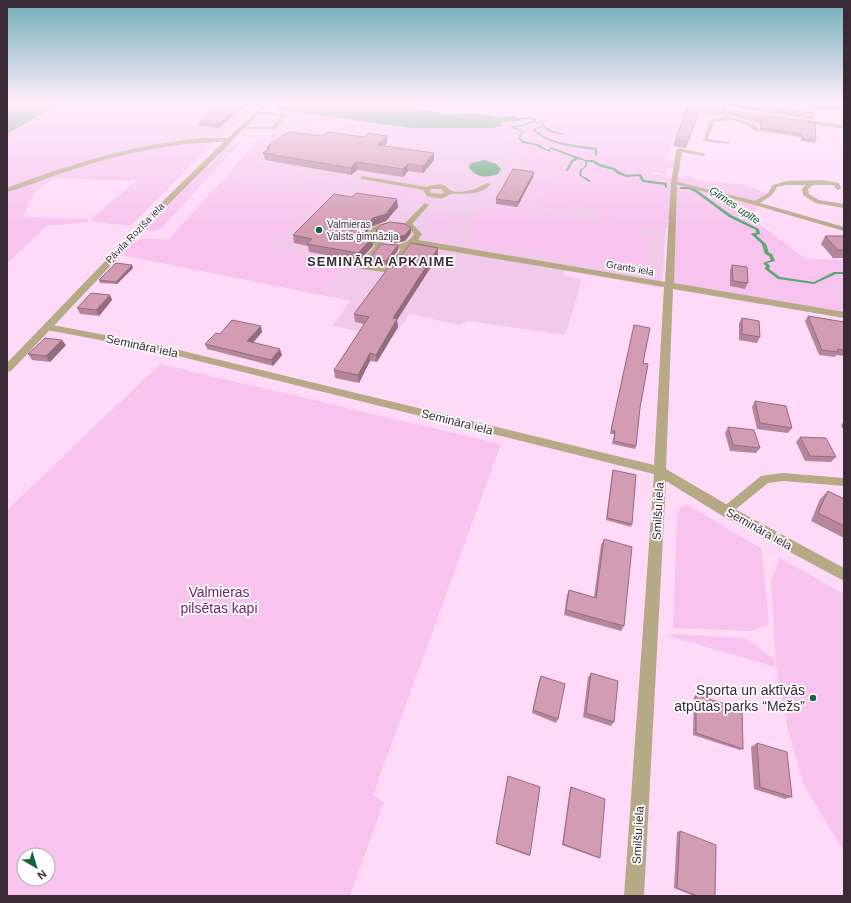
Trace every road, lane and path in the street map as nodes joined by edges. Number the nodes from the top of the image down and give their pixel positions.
1 (167, 144) edge
2 (223, 144) edge
3 (703, 154) dead end
4 (363, 178) dead end
5 (445, 179) dead end
6 (674, 183) junction
7 (810, 183) junction
8 (488, 184) dead end
9 (439, 186) junction
10 (426, 189) junction
11 (7, 190) edge
12 (448, 192) junction
13 (840, 193) edge
14 (432, 196) junction
15 (756, 202) junction
16 (425, 205) joint
17 (407, 225) junction
18 (844, 228) edge
19 (411, 243) junction
20 (380, 245) junction
21 (389, 271) junction
22 (382, 279) edge
23 (669, 286) junction
24 (844, 315) edge
25 (47, 327) junction
26 (7, 369) edge
27 (660, 471) junction
28 (844, 482) edge
29 (726, 511) junction
30 (844, 575) edge
31 (634, 896) edge

1 - 11 street
2 - 25 street, Pāvila Rozīša iela
3 - 6 street, Smilšu iela
4 - 10 lane
5 - 9 lane
6 - 15 lane
6 - 23 street, Smilšu iela
7 - 13 lane
7 - 13 lane
7 - 15 lane
8 - 12 lane
9 - 10 lane
9 - 12 lane
10 - 14 lane
12 - 14 lane
14 - 16 lane
15 - 18 lane
16 - 17 street
17 - 19 street
17 - 20 street
19 - 20 street, Grants iela
19 - 21 street
19 - 23 street, Grants iela
20 - 21 street
21 - 22 street
23 - 24 street, Grants iela
23 - 27 street, Smilšu iela
25 - 26 street, Pāvila Rozīša iela
25 - 27 street, Semināra iela
27 - 29 street, Semināra iela
27 - 31 street, Smilšu iela
28 - 29 lane
29 - 30 street, Semināra iela

